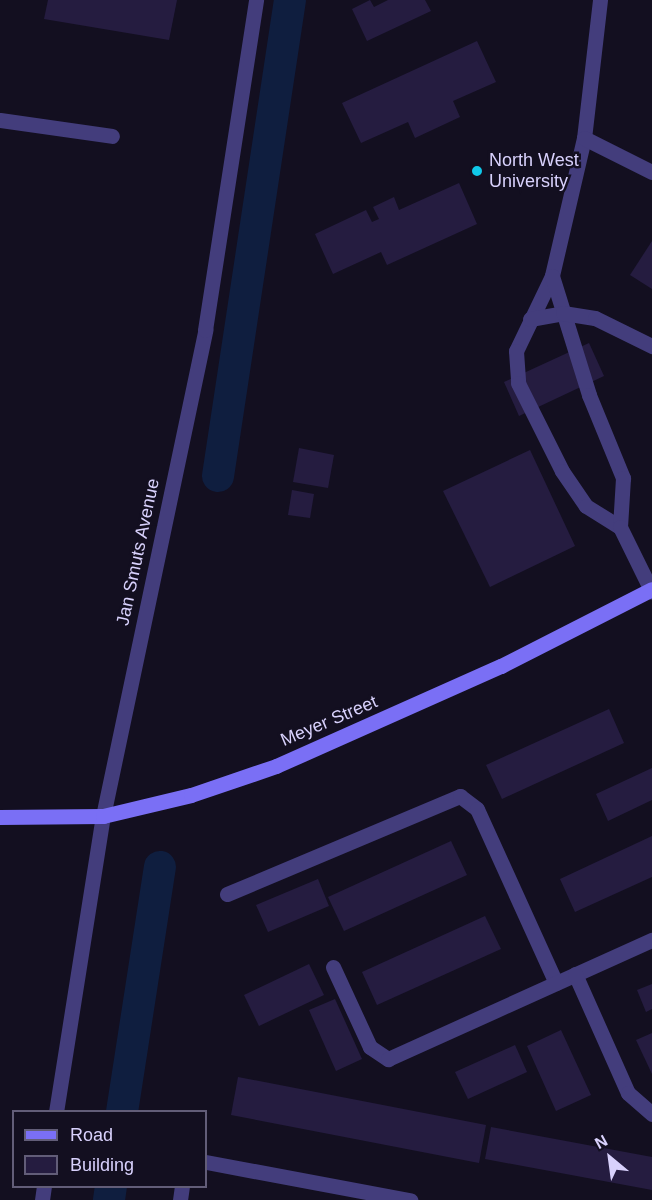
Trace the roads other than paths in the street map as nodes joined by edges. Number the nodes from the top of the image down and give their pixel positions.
1 (256, 0) edge
2 (600, 0) edge
3 (0, 120) edge
4 (112, 136) dead end
5 (584, 138) junction
6 (652, 172) edge
7 (552, 276) junction
8 (563, 313) junction
9 (530, 319) junction
10 (652, 346) edge
11 (620, 527) junction
12 (652, 590) edge
13 (103, 816) junction
14 (0, 818) edge
15 (227, 894) dead end
16 (652, 940) edge
17 (333, 967) dead end
18 (574, 974) junction
19 (556, 983) junction
20 (56, 1110) edge
21 (652, 1114) edge
22 (207, 1162) edge
23 (410, 1200) edge

1 - 13 street, Jan Smuts Avenue
2 - 5 street
3 - 4 street
5 - 6 street
5 - 7 street
7 - 8 street
7 - 9 street
8 - 9 street
8 - 10 street
8 - 11 street
9 - 11 street
11 - 12 street
12 - 13 street, Meyer Street
13 - 14 street, Meyer Street
13 - 20 street, Jan Smuts Avenue
15 - 19 street
16 - 18 street
17 - 19 street
18 - 19 street
18 - 21 street
22 - 23 street

